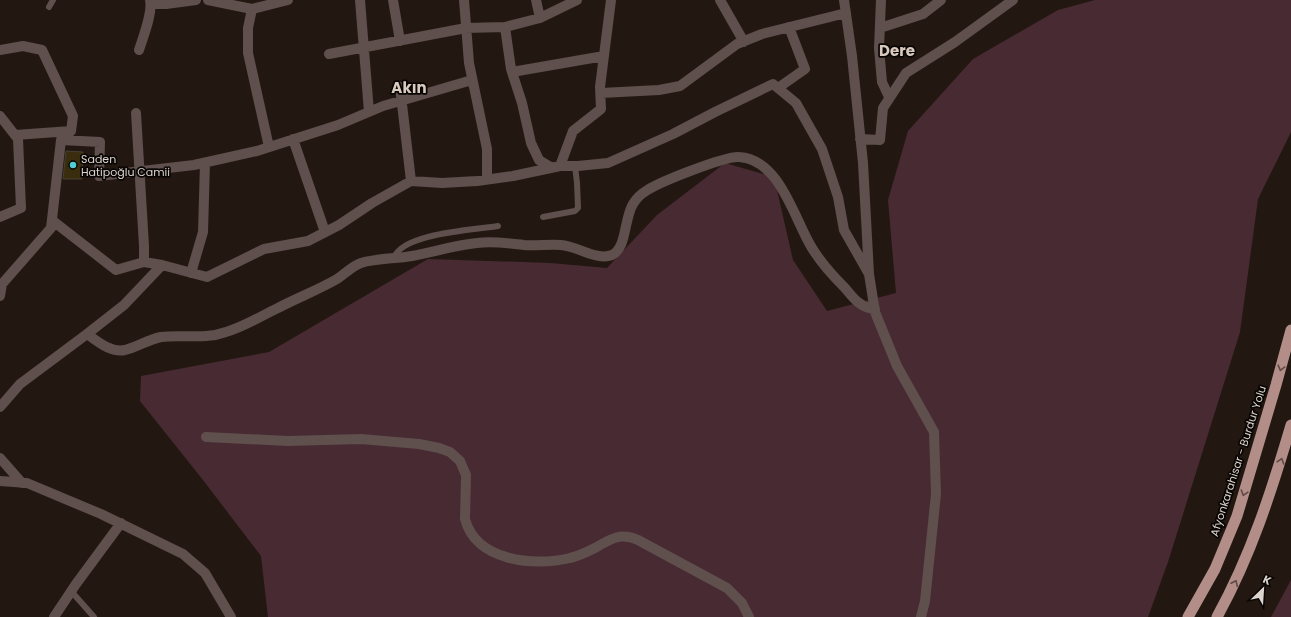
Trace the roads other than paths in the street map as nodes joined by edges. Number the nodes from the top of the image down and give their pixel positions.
1 (53, 0) edge
2 (196, 0) edge
3 (208, 0) edge
4 (288, 0) edge
5 (360, 0) edge
6 (393, 0) edge
7 (464, 0) edge
8 (536, 0) edge
9 (576, 0) edge
10 (611, 0) edge
11 (720, 0) edge
12 (844, 0) edge
13 (881, 0) edge
14 (941, 0) edge
15 (1013, 0) edge
16 (151, 2) edge
17 (49, 7) dead end
18 (252, 9) junction
19 (846, 13) junction
20 (540, 18) junction
21 (505, 27) junction
22 (789, 27) junction
23 (466, 28) junction
24 (880, 28) junction
25 (400, 41) junction
26 (744, 42) junction
27 (364, 48) junction
28 (0, 50) edge
29 (139, 50) dead end
30 (329, 54) dead end
31 (604, 56) junction
32 (512, 72) junction
33 (472, 80) junction
34 (400, 87) dead end
35 (778, 88) junction
36 (600, 93) junction
37 (889, 97) junction
38 (401, 101) junction
39 (369, 112) junction
40 (136, 113) dead end
41 (0, 116) edge
42 (71, 131) junction
43 (15, 135) junction
44 (860, 139) junction
45 (61, 140) junction
46 (293, 140) junction
47 (269, 147) junction
48 (205, 163) junction
49 (575, 166) junction
50 (556, 167) junction
51 (139, 171) junction
52 (487, 180) junction
53 (411, 181) junction
54 (0, 217) edge
55 (543, 217) dead end
56 (52, 221) junction
57 (498, 226) dead end
58 (325, 232) junction
59 (394, 258) junction
60 (144, 262) junction
61 (162, 265) junction
62 (191, 273) junction
63 (869, 274) junction
64 (0, 296) edge
65 (875, 309) junction
66 (1291, 330) edge
67 (87, 334) junction
68 (0, 408) edge
69 (1291, 425) edge
70 (206, 437) dead end
71 (0, 458) edge
72 (0, 481) edge
73 (22, 483) junction
74 (121, 524) junction
75 (70, 591) junction
76 (54, 617) edge
77 (94, 617) edge
78 (231, 617) edge
79 (749, 617) edge
80 (921, 617) edge
81 (1188, 617) edge
82 (1217, 617) edge

1 - 17 lane
2 - 16 street
3 - 18 street
4 - 18 street
5 - 27 street
6 - 25 street
7 - 23 street
8 - 20 street
9 - 20 street
10 - 31 street
11 - 26 street
12 - 19 street
13 - 24 street
14 - 24 street
15 - 37 street
16 - 29 street
18 - 47 street
19 - 22 street
19 - 44 street
20 - 21 street
21 - 23 street
21 - 32 street
22 - 26 street
22 - 35 street
23 - 25 street
23 - 33 street
24 - 37 street
25 - 27 street
26 - 36 street
27 - 30 street
27 - 39 street
28 - 42 street
31 - 32 street
31 - 36 street
32 - 50 street
33 - 38 street
33 - 52 street
34 - 38 street
35 - 49 street
35 - 63 street
36 - 50 street
37 - 44 street
38 - 39 street
38 - 53 street
39 - 46 street
40 - 51 street
41 - 43 street
42 - 43 street
42 - 45 street
43 - 54 street
44 - 63 street
45 - 51 street
45 - 56 street
46 - 47 street
46 - 58 street
47 - 48 street
48 - 51 street
48 - 62 street
49 - 50 street
49 - 55 lane
50 - 52 street
51 - 60 street
52 - 53 street
53 - 58 street
56 - 60 street
56 - 64 street
57 - 59 lane
58 - 62 street
59 - 65 street
59 - 67 street
60 - 61 street
61 - 62 street
61 - 67 street
63 - 65 street
65 - 80 street
66 -> 81 highway, Afyonkarahisar - Burdur Yolu
67 - 68 street
82 -> 69 highway
70 - 79 street
71 - 73 street
72 - 73 street
73 - 74 street
74 - 75 street
74 - 78 street
75 - 76 street
75 - 77 lane

